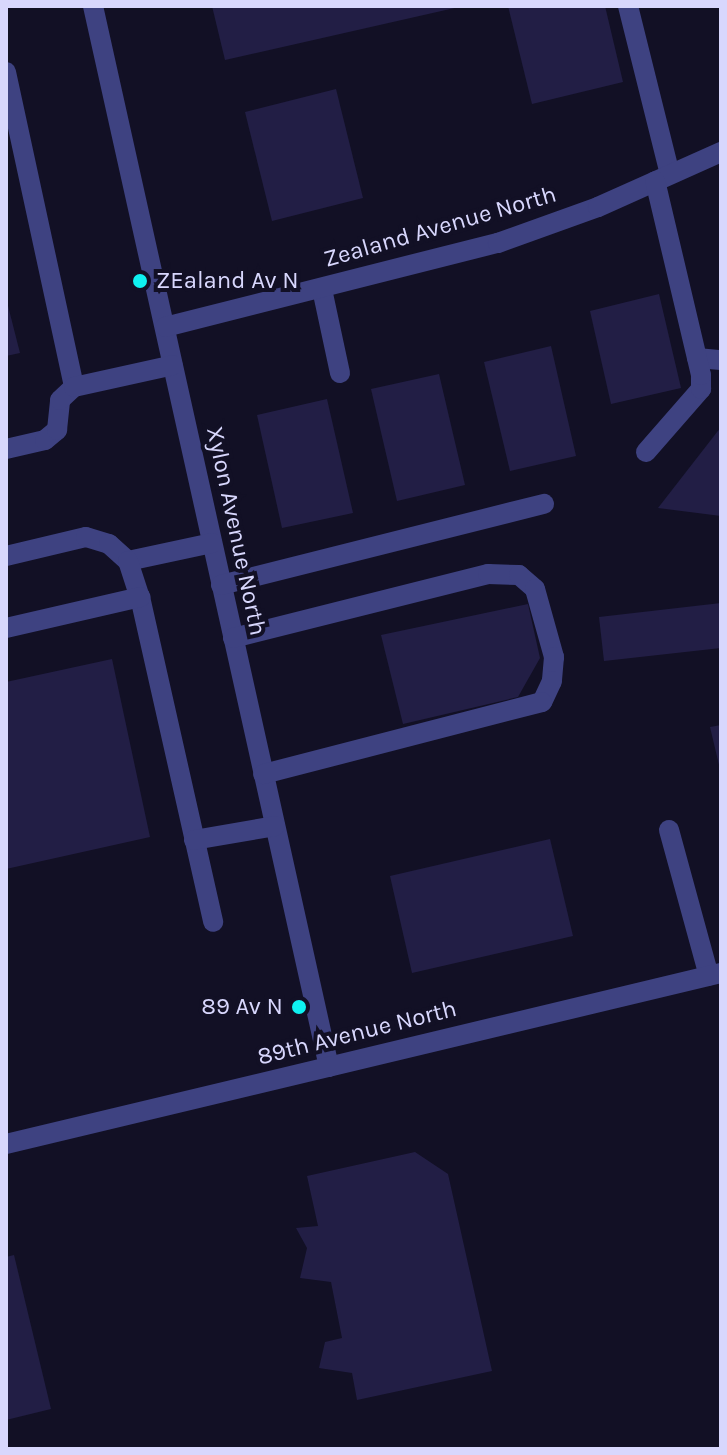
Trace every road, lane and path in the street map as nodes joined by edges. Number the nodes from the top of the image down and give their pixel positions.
1 (93, 6) edge
2 (628, 6) edge
3 (6, 72) edge
4 (721, 152) edge
5 (663, 178) junction
6 (322, 289) junction
7 (165, 327) junction
8 (697, 358) junction
9 (721, 360) edge
10 (173, 365) junction
11 (340, 373) dead end
12 (74, 387) junction
13 (6, 449) edge
14 (646, 452) dead end
15 (544, 504) dead end
16 (212, 543) junction
17 (6, 556) edge
18 (128, 561) junction
19 (221, 585) junction
20 (140, 597) junction
21 (6, 628) edge
22 (233, 638) junction
23 (263, 774) junction
24 (275, 826) junction
25 (669, 830) dead end
26 (194, 840) junction
27 (213, 922) dead end
28 (715, 974) edge
29 (329, 1067) junction
30 (6, 1144) edge

1 - 7 street, Xylon Avenue North
2 - 5 street
3 - 12 street
4 - 5 street, Zealand Avenue North
5 - 6 street, Zealand Avenue North
5 - 8 street
6 - 7 street, Zealand Avenue North
6 - 11 street
7 - 10 street, Xylon Avenue North
8 - 9 street
8 - 14 street
10 - 12 street
10 - 16 street, Xylon Avenue North
12 - 13 street
15 - 19 street
16 - 18 street
16 - 19 street, Xylon Avenue North
17 - 18 street
18 - 20 street
19 - 22 street, Xylon Avenue North
20 - 21 street
20 - 26 street
22 - 23 street, Xylon Avenue North
22 - 23 street
23 - 24 street, Xylon Avenue North
24 - 26 street
24 - 29 street, Xylon Avenue North
25 - 28 street
26 - 27 street
28 - 29 street, 89th Avenue North
29 - 30 street, 89th Avenue North

